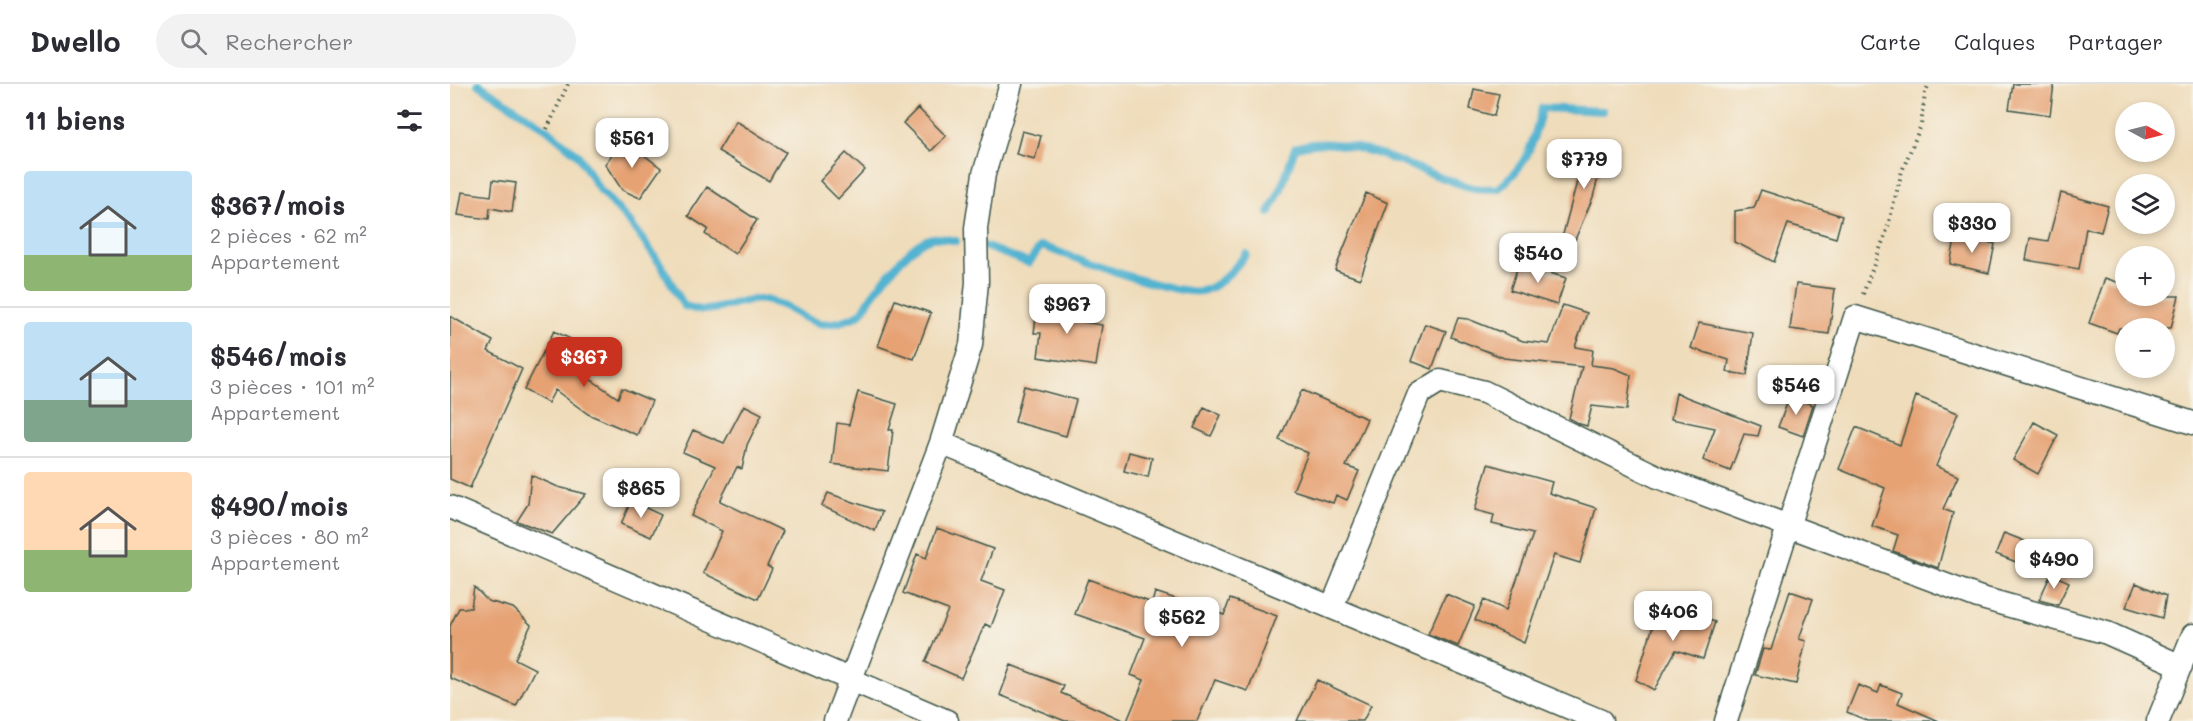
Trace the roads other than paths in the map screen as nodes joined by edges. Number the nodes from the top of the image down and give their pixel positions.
1 (1011, 84) edge
2 (2193, 423) edge
3 (941, 443) junction
4 (450, 507) edge
5 (1788, 526) junction
6 (1332, 607) junction
7 (2193, 635) edge
8 (2181, 666) junction
9 (850, 679) junction
10 (835, 721) edge
11 (947, 721) edge
12 (1601, 721) edge
13 (1726, 721) edge
14 (2158, 721) edge

1 - 3 street
2 - 5 street
3 - 6 street
3 - 9 street
4 - 9 street
5 - 6 street
5 - 8 street
5 - 13 street
6 - 12 street
7 - 8 street
8 - 14 street
9 - 10 street
9 - 11 street

